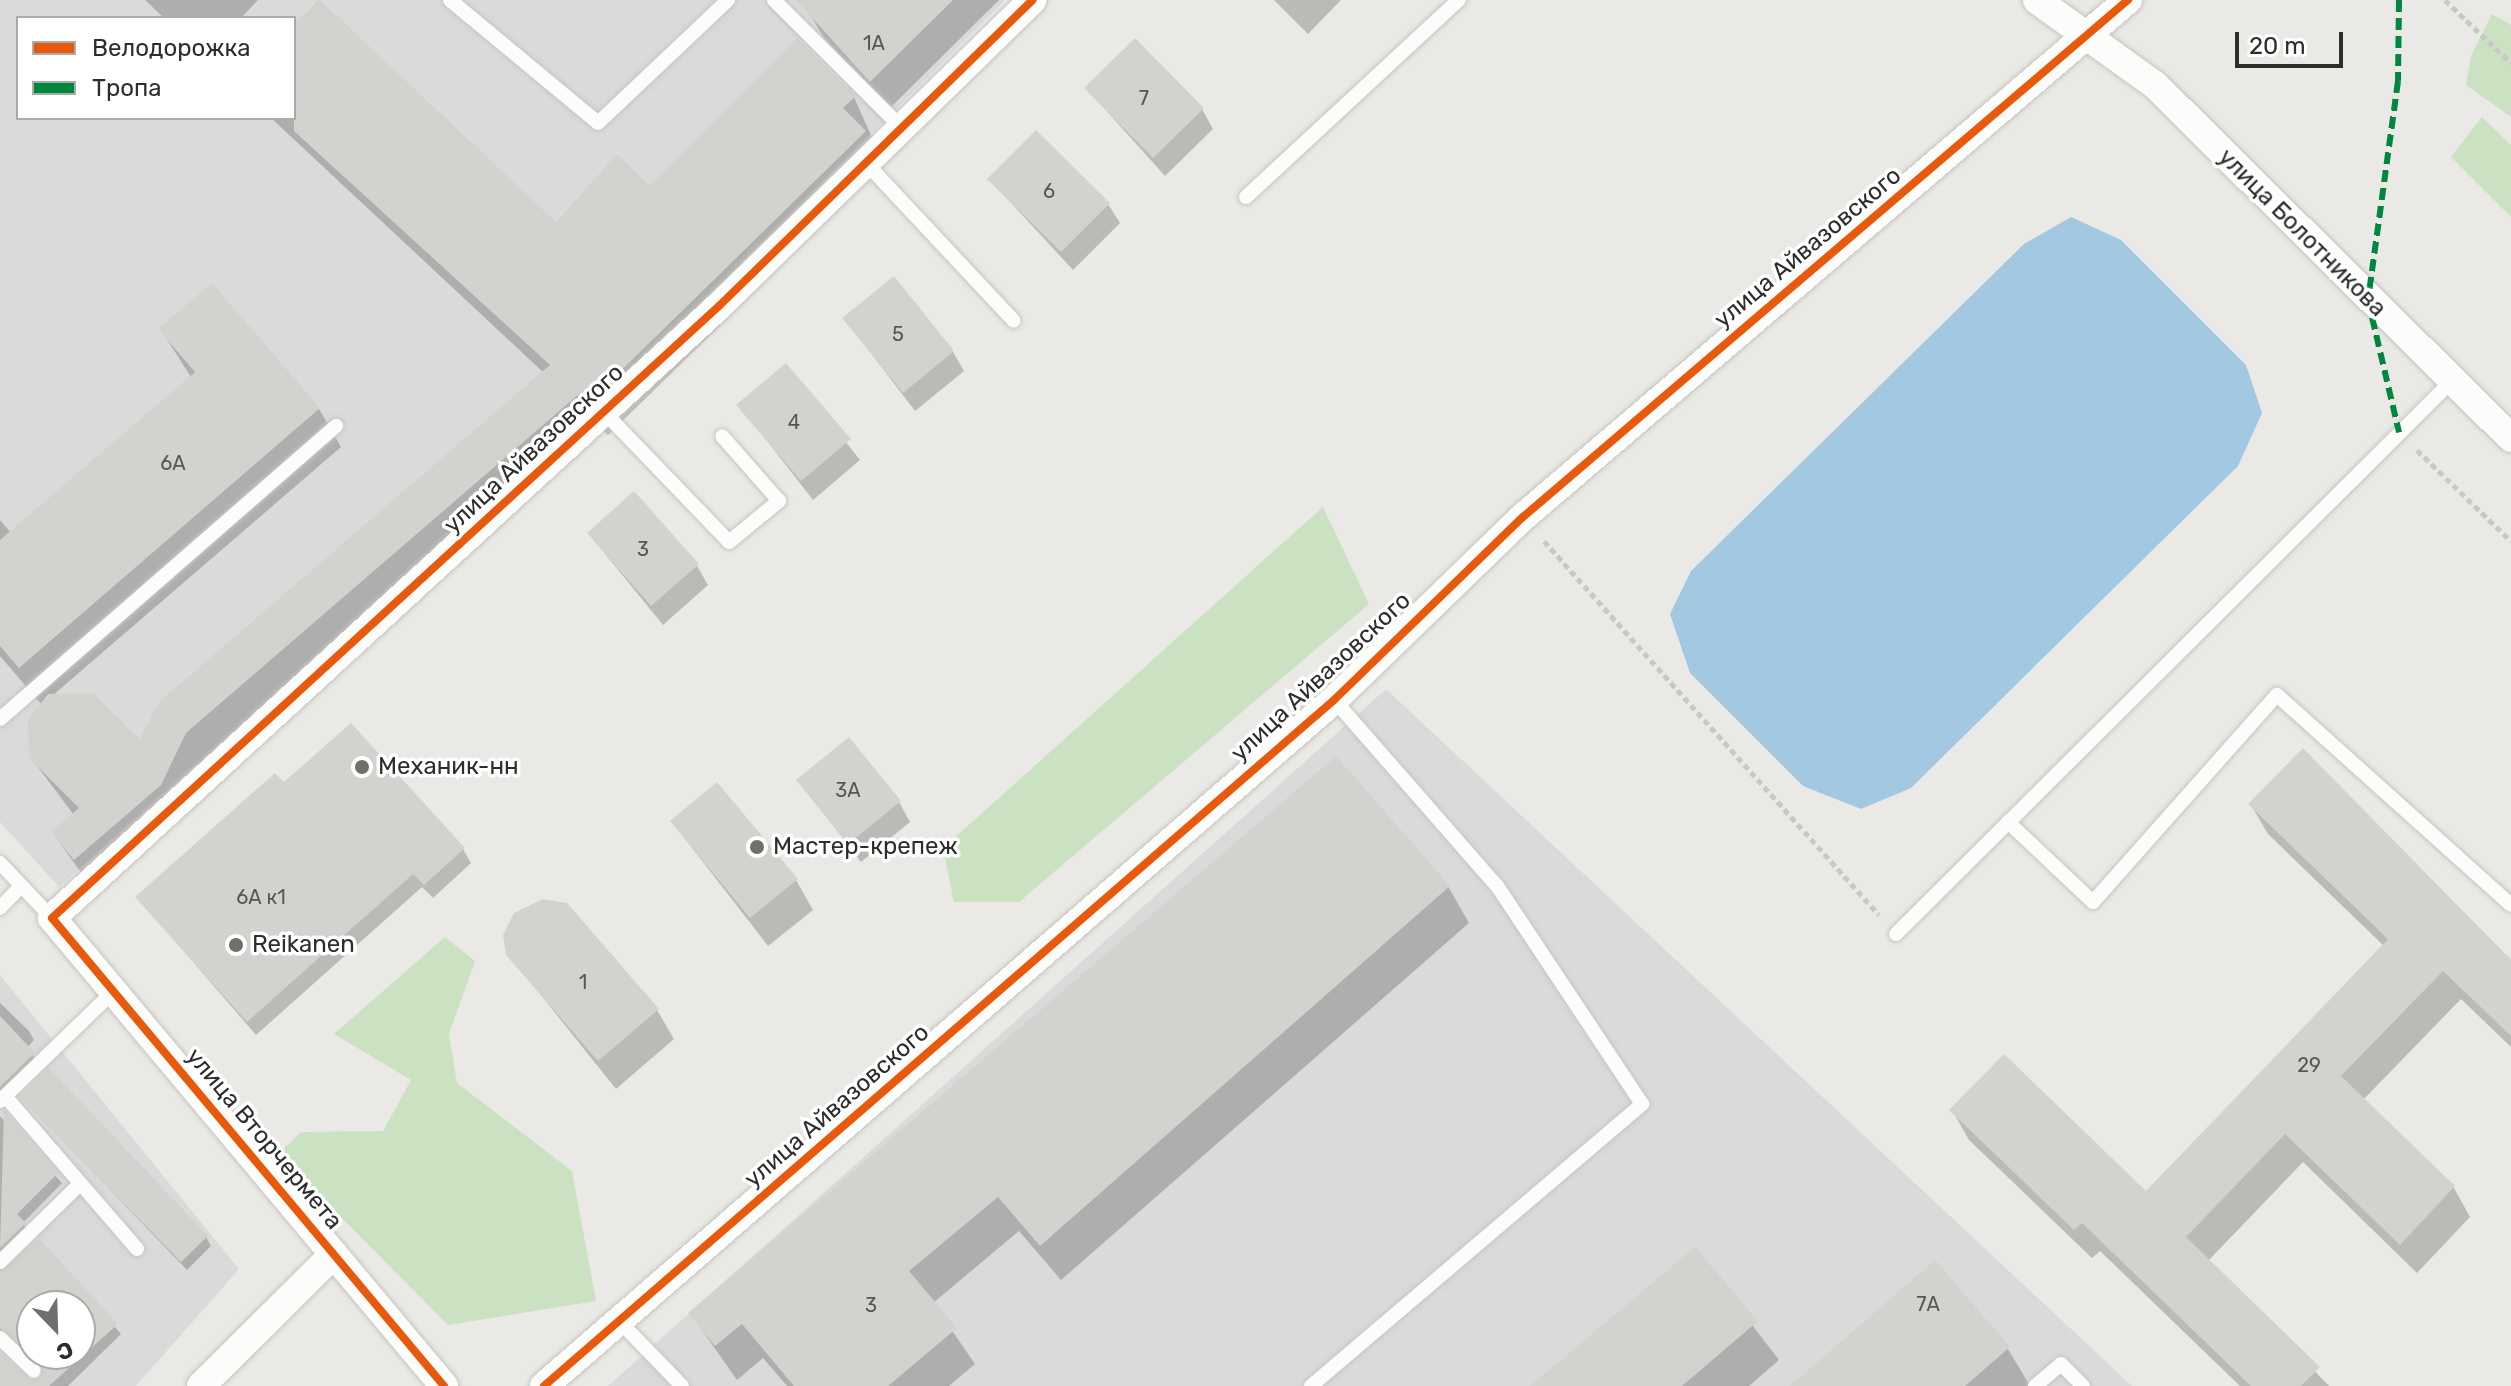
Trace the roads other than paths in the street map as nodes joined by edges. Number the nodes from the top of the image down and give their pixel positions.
1 (450, 0) edge
2 (728, 0) edge
3 (774, 0) edge
4 (1033, 0) edge
5 (1459, 0) edge
6 (2037, 0) edge
7 (2128, 0) edge
8 (2090, 34) junction
9 (902, 128) junction
10 (866, 163) junction
11 (1246, 197) dead end
12 (1014, 321) dead end
13 (2452, 381) junction
14 (604, 412) junction
15 (336, 426) dead end
16 (722, 436) dead end
17 (2511, 438) edge
18 (1334, 700) junction
19 (0, 719) edge
20 (2008, 822) junction
21 (0, 863) edge
22 (21, 886) junction
23 (2511, 905) edge
24 (0, 908) edge
25 (52, 918) junction
26 (1896, 934) road end
27 (114, 991) junction
28 (2, 1099) edge
29 (80, 1184) junction
30 (137, 1249) dead end
31 (334, 1254) junction
32 (0, 1262) edge
33 (620, 1322) junction
34 (0, 1338) edge
35 (34, 1371) dead end
36 (201, 1386) edge
37 (444, 1386) edge
38 (544, 1386) edge
39 (682, 1386) edge
40 (1311, 1386) edge
41 (2035, 1386) edge
42 (2083, 1386) edge

1 - 2 lane
3 - 9 lane
4 - 9 street, улица Айвазовского
5 - 11 lane
6 - 8 street
7 - 8 street, улица Айвазовского
8 - 13 street, улица Болотникова
8 - 18 street, улица Айвазовского
9 - 10 street, улица Айвазовского
10 - 12 lane
10 - 14 street, улица Айвазовского
13 - 17 street, улица Болотникова
13 - 20 lane
14 - 16 lane
14 - 25 street, улица Айвазовского
15 - 19 lane
18 - 33 street, улица Айвазовского
18 - 40 lane
20 - 23 lane
20 - 26 lane
21 - 22 lane, улица Вторчермета
22 - 24 lane
22 - 25 lane, улица Вторчермета
25 - 27 street, улица Вторчермета
27 - 28 lane
27 - 31 street, улица Вторчермета
28 - 29 lane
29 - 30 lane
29 - 32 lane
31 - 36 street
31 - 37 street, улица Вторчермета
33 - 38 street, улица Айвазовского
33 - 39 lane
34 - 35 lane
41 - 42 lane

